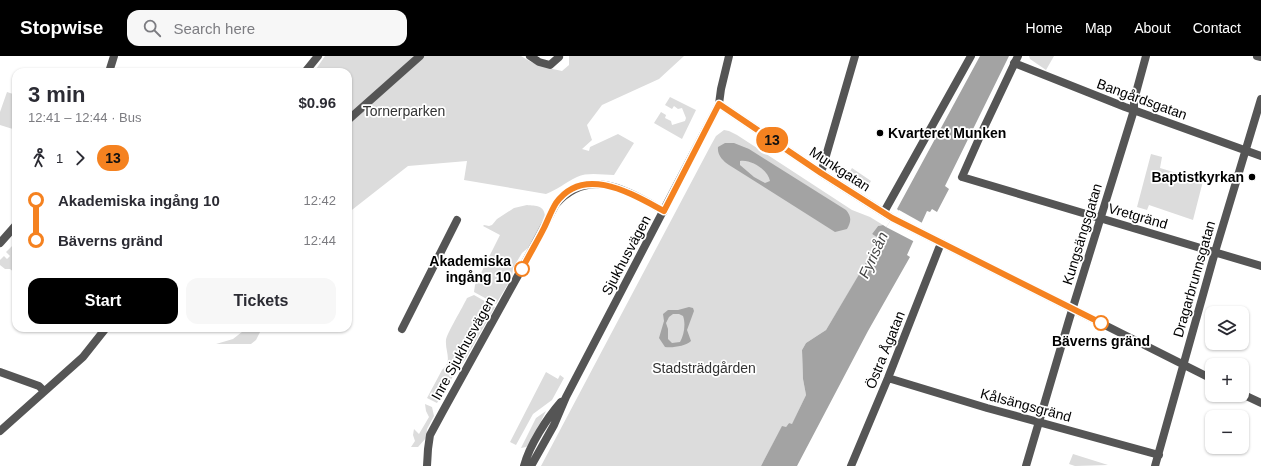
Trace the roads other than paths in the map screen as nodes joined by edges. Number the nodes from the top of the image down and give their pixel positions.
1 (114, 56) edge
2 (318, 56) edge
3 (420, 56) edge
4 (530, 56) edge
5 (729, 56) edge
6 (855, 56) edge
7 (971, 56) edge
8 (1146, 56) edge
9 (1257, 56) edge
10 (559, 57) edge
11 (1261, 57) edge
12 (1016, 59) edge
13 (110, 68) edge
14 (308, 68) edge
15 (1261, 99) edge
16 (719, 104) junction
17 (1134, 110) junction
18 (352, 116) edge
19 (1246, 150) junction
20 (1261, 156) edge
21 (821, 173) junction
22 (664, 211) junction
23 (884, 212) junction
24 (1097, 218) junction
25 (457, 220) dead end
26 (12, 230) edge
27 (0, 243) edge
28 (942, 243) junction
29 (1215, 252) junction
30 (1261, 266) edge
31 (1072, 309) junction
32 (402, 329) dead end
33 (103, 332) edge
34 (1182, 365) junction
35 (0, 372) edge
36 (1205, 376) edge
37 (888, 378) junction
38 (44, 391) junction
39 (566, 397) junction
40 (1249, 397) edge
41 (1261, 403) edge
42 (1039, 422) junction
43 (0, 431) edge
44 (1158, 455) junction
45 (427, 466) edge
46 (524, 466) edge
47 (531, 466) edge
48 (851, 466) edge
49 (1026, 466) edge
50 (1155, 466) edge

1 - 13 street
2 - 14 street
3 - 18 street
4 - 10 street
5 - 16 street, Sjukhusvägen
6 - 21 street
7 - 23 street
8 - 17 street, Kungsängsgatan
9 - 11 street
12 - 17 street, Bangårdsgatan
12 - 24 street, Vretgränd
15 - 19 street, Dragarbrunnsgatan
16 - 21 street, Munkgatan
16 - 22 street, Sjukhusvägen
17 - 19 street, Bangårdsgatan
17 - 24 street, Kungsängsgatan
19 - 20 street, Bangårdsgatan
19 - 29 street, Dragarbrunnsgatan
21 - 23 street, Munkgatan
22 - 39 street, Sjukhusvägen
22 - 45 street, Inre Sjukhusvägen
23 - 28 street, Munkgatan
24 - 29 street, Vretgränd
24 - 31 street, Kungsängsgatan
25 - 32 street
26 - 27 street
28 - 31 street
28 - 37 street, Östra Ågatan
29 - 30 street, Vretgränd
29 - 34 street, Dragarbrunnsgatan
31 - 34 street
31 - 42 street, Kungsängsgatan
33 - 38 street
34 - 36 street
34 - 44 street, Dragarbrunnsgatan
35 - 38 street
37 - 42 street, Kålsängsgränd
37 - 48 street, Östra Ågatan
38 - 43 street
39 - 46 street, Sjukhusvägen
39 - 47 street, Sjukhusvägen
40 - 41 street
42 - 44 street, Kålsängsgränd
42 - 49 street, Kungsängsgatan
44 - 50 street, Dragarbrunnsgatan

